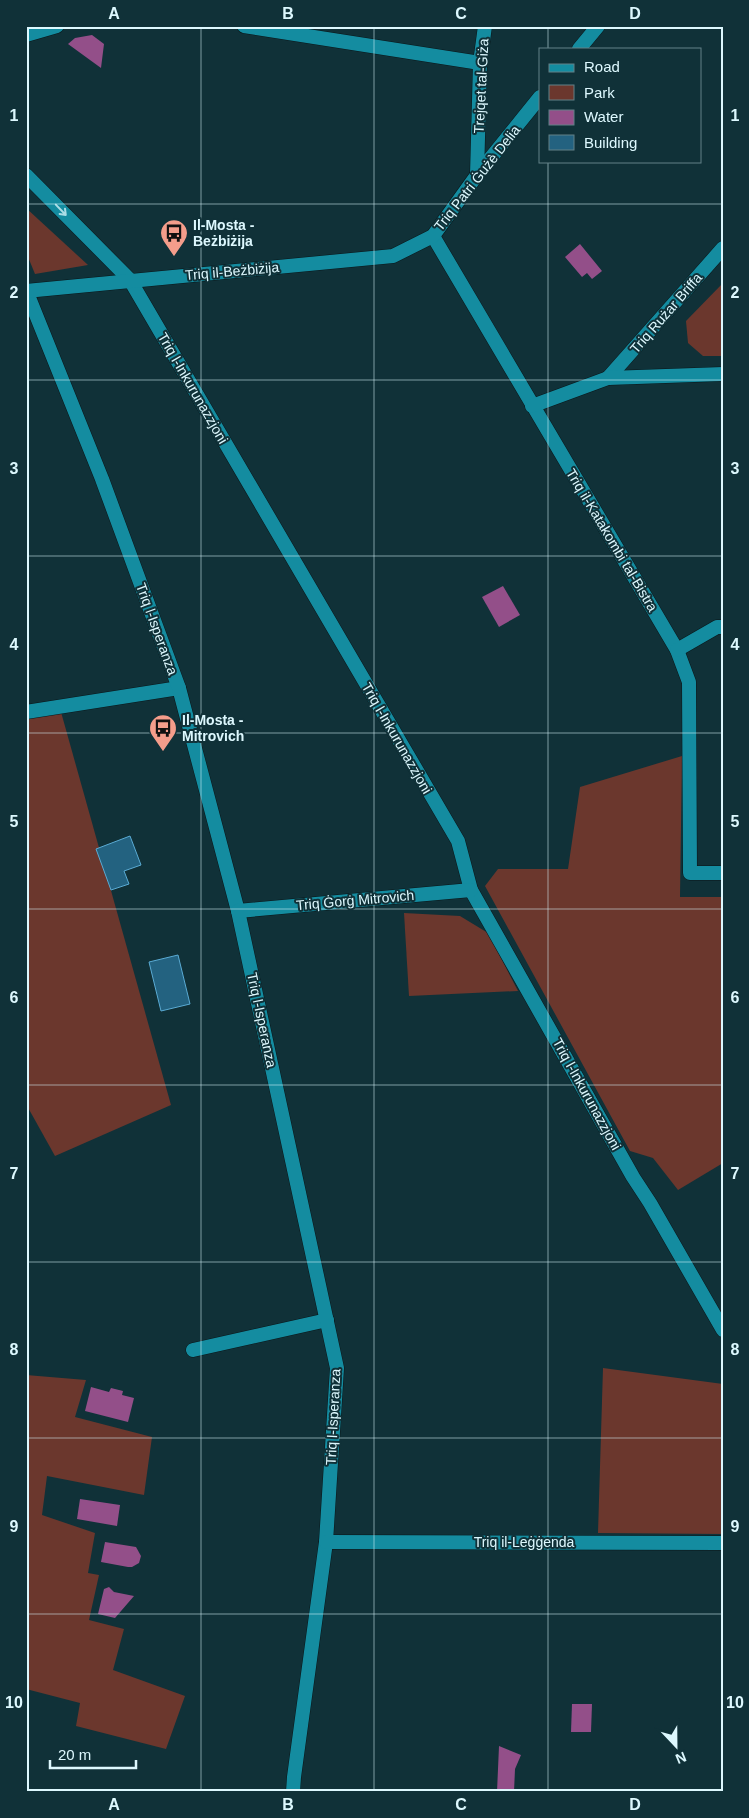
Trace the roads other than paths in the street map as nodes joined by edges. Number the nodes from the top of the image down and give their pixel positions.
1 (57, 26) edge
2 (244, 26) edge
3 (485, 26) edge
4 (598, 26) edge
5 (26, 34) edge
6 (580, 48) edge
7 (480, 63) junction
8 (539, 98) edge
9 (26, 176) edge
10 (477, 176) junction
11 (433, 236) junction
12 (723, 248) edge
13 (130, 280) junction
14 (26, 291) edge
15 (723, 374) edge
16 (608, 378) junction
17 (532, 406) junction
18 (723, 627) edge
19 (677, 650) junction
20 (179, 688) junction
21 (26, 712) edge
22 (723, 873) edge
23 (471, 890) junction
24 (238, 911) junction
25 (327, 1320) junction
26 (723, 1330) edge
27 (193, 1350) dead end
28 (326, 1542) junction
29 (723, 1543) edge
30 (292, 1792) edge

1 - 5 street
2 - 7 street
3 - 7 street, Trejqet tal-Giża
4 - 6 street
7 - 10 street, Trejqet tal-Giża
8 - 10 street, Triq Patri Ġużè Delia
9 -> 13 street, Triq l-Inkurunazzjoni
10 - 11 street, Triq Patri Ġużè Delia
11 - 13 street, Triq il-Beżbiżija
11 - 17 street, Triq il-Katakombi tal-Bistra
12 - 16 street, Triq Rużar Briffa
13 - 14 street, Triq il-Beżbiżija
13 - 23 street, Triq l-Inkurunazzjoni
14 - 20 street, Triq l-Isperanza
15 - 16 street
16 - 17 street
17 - 19 street, Triq il-Katakombi tal-Bistra
18 - 19 street
19 - 22 street, Triq il-Katakombi tal-Bistra
20 - 21 street
20 - 24 street, Triq l-Isperanza
23 - 24 street, Triq Ġorġ Mitrovich
23 - 26 street, Triq l-Inkurunazzjoni
24 - 25 street, Triq l-Isperanza
25 - 27 street
25 - 28 street, Triq l-Isperanza
28 - 29 street, Triq il-Leġġenda
28 - 30 street, Triq l-Isperanza

